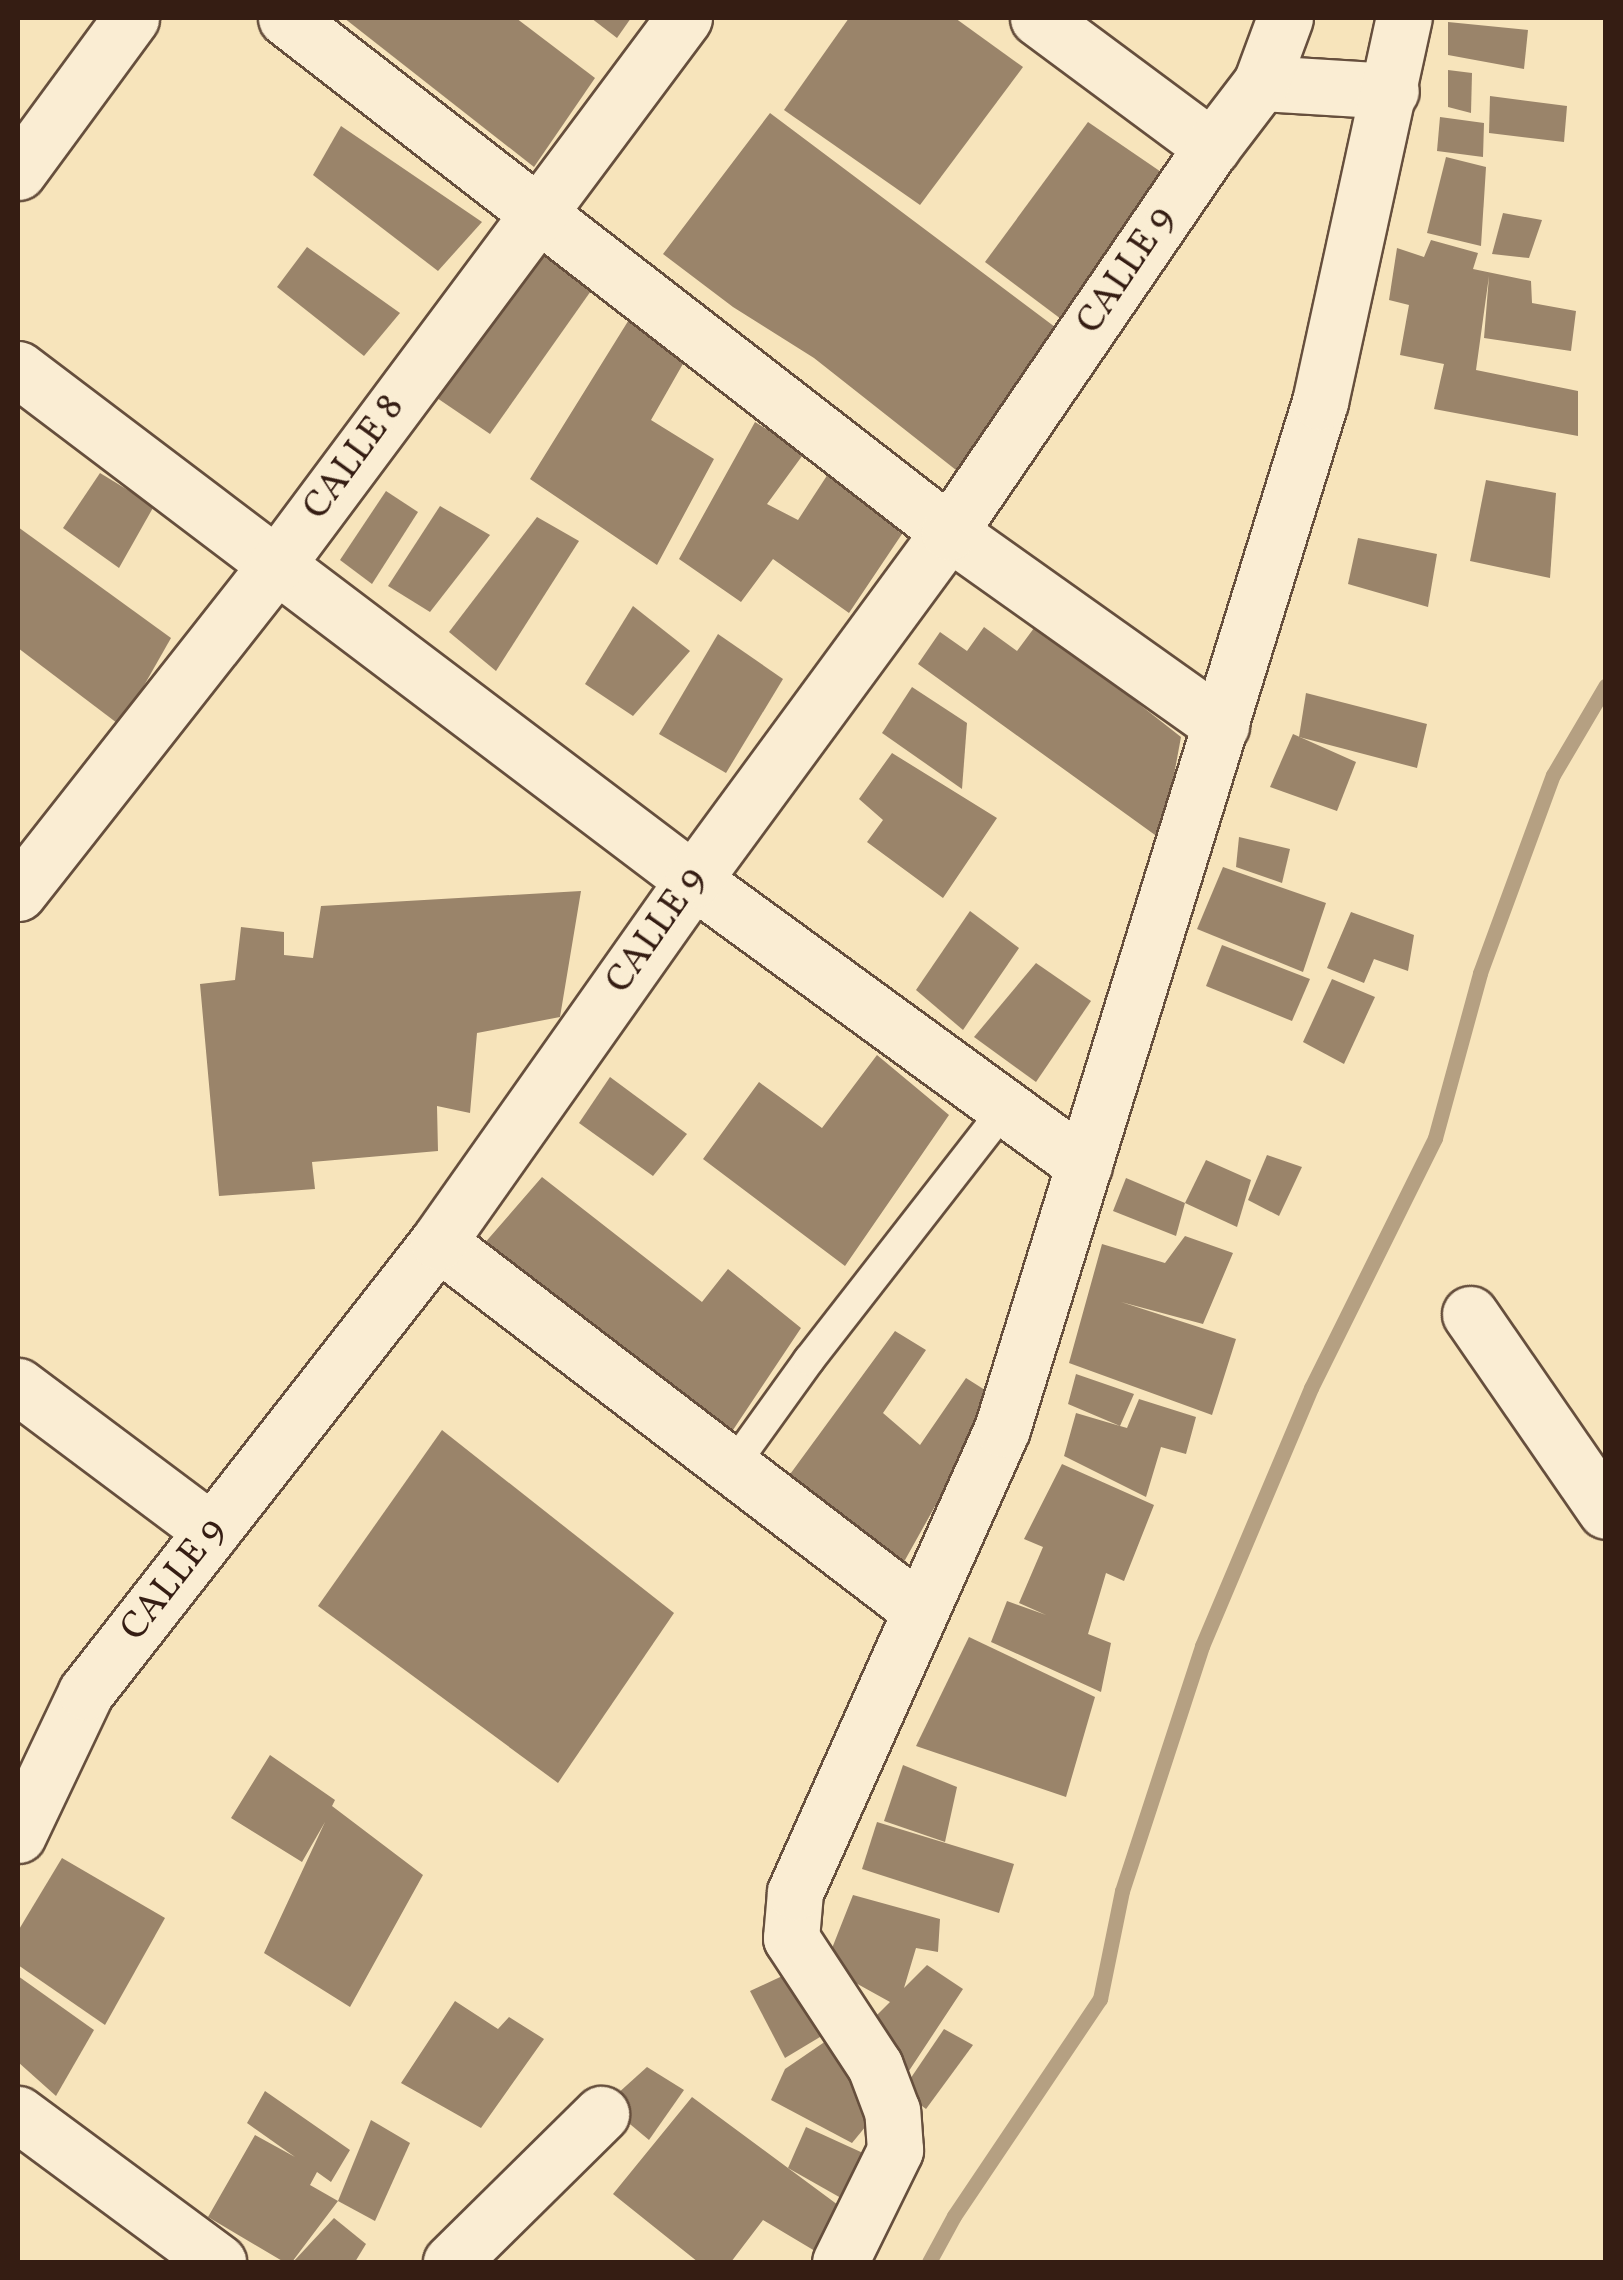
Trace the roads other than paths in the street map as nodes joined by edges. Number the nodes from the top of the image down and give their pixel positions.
1 (131, 18) edge
2 (286, 18) edge
3 (684, 18) edge
4 (1038, 18) edge
5 (1284, 18) edge
6 (1404, 18) edge
7 (1261, 83) junction
8 (1391, 91) junction
9 (1212, 147) junction
10 (18, 172) edge
11 (536, 211) junction
12 (18, 369) edge
13 (949, 532) junction
14 (277, 564) junction
15 (1221, 725) junction
16 (692, 880) junction
17 (18, 893) edge
18 (1005, 1108) junction
19 (1084, 1165) junction
20 (438, 1242) junction
21 (1470, 1314) dead end
22 (18, 1386) edge
23 (732, 1466) junction
24 (1606, 1512) edge
25 (212, 1532) junction
26 (918, 1608) junction
27 (18, 1835) edge
28 (18, 2114) edge
29 (602, 2114) dead end
30 (218, 2262) edge
31 (451, 2262) edge
32 (840, 2262) edge

1 - 10 street
2 - 11 street
3 - 11 street, CALLE 8
4 - 9 street
5 - 7 street, CALLE 9
6 - 8 street
7 - 8 street
7 - 9 street, CALLE 9
8 - 15 street
9 - 13 street, CALLE 9
11 - 13 street
11 - 14 street, CALLE 8
12 - 14 street
13 - 15 street
13 - 16 street, CALLE 9
14 - 16 street
14 - 17 street, CALLE 8
15 - 19 street
16 - 18 street
16 - 20 street, CALLE 9
18 - 19 street
18 - 23 lane
19 - 26 street
20 - 23 street
20 - 25 street, CALLE 9
21 - 24 street
22 - 25 street
23 - 26 street
25 - 27 street, CALLE 9
26 - 32 street
28 - 30 street
29 - 31 street

